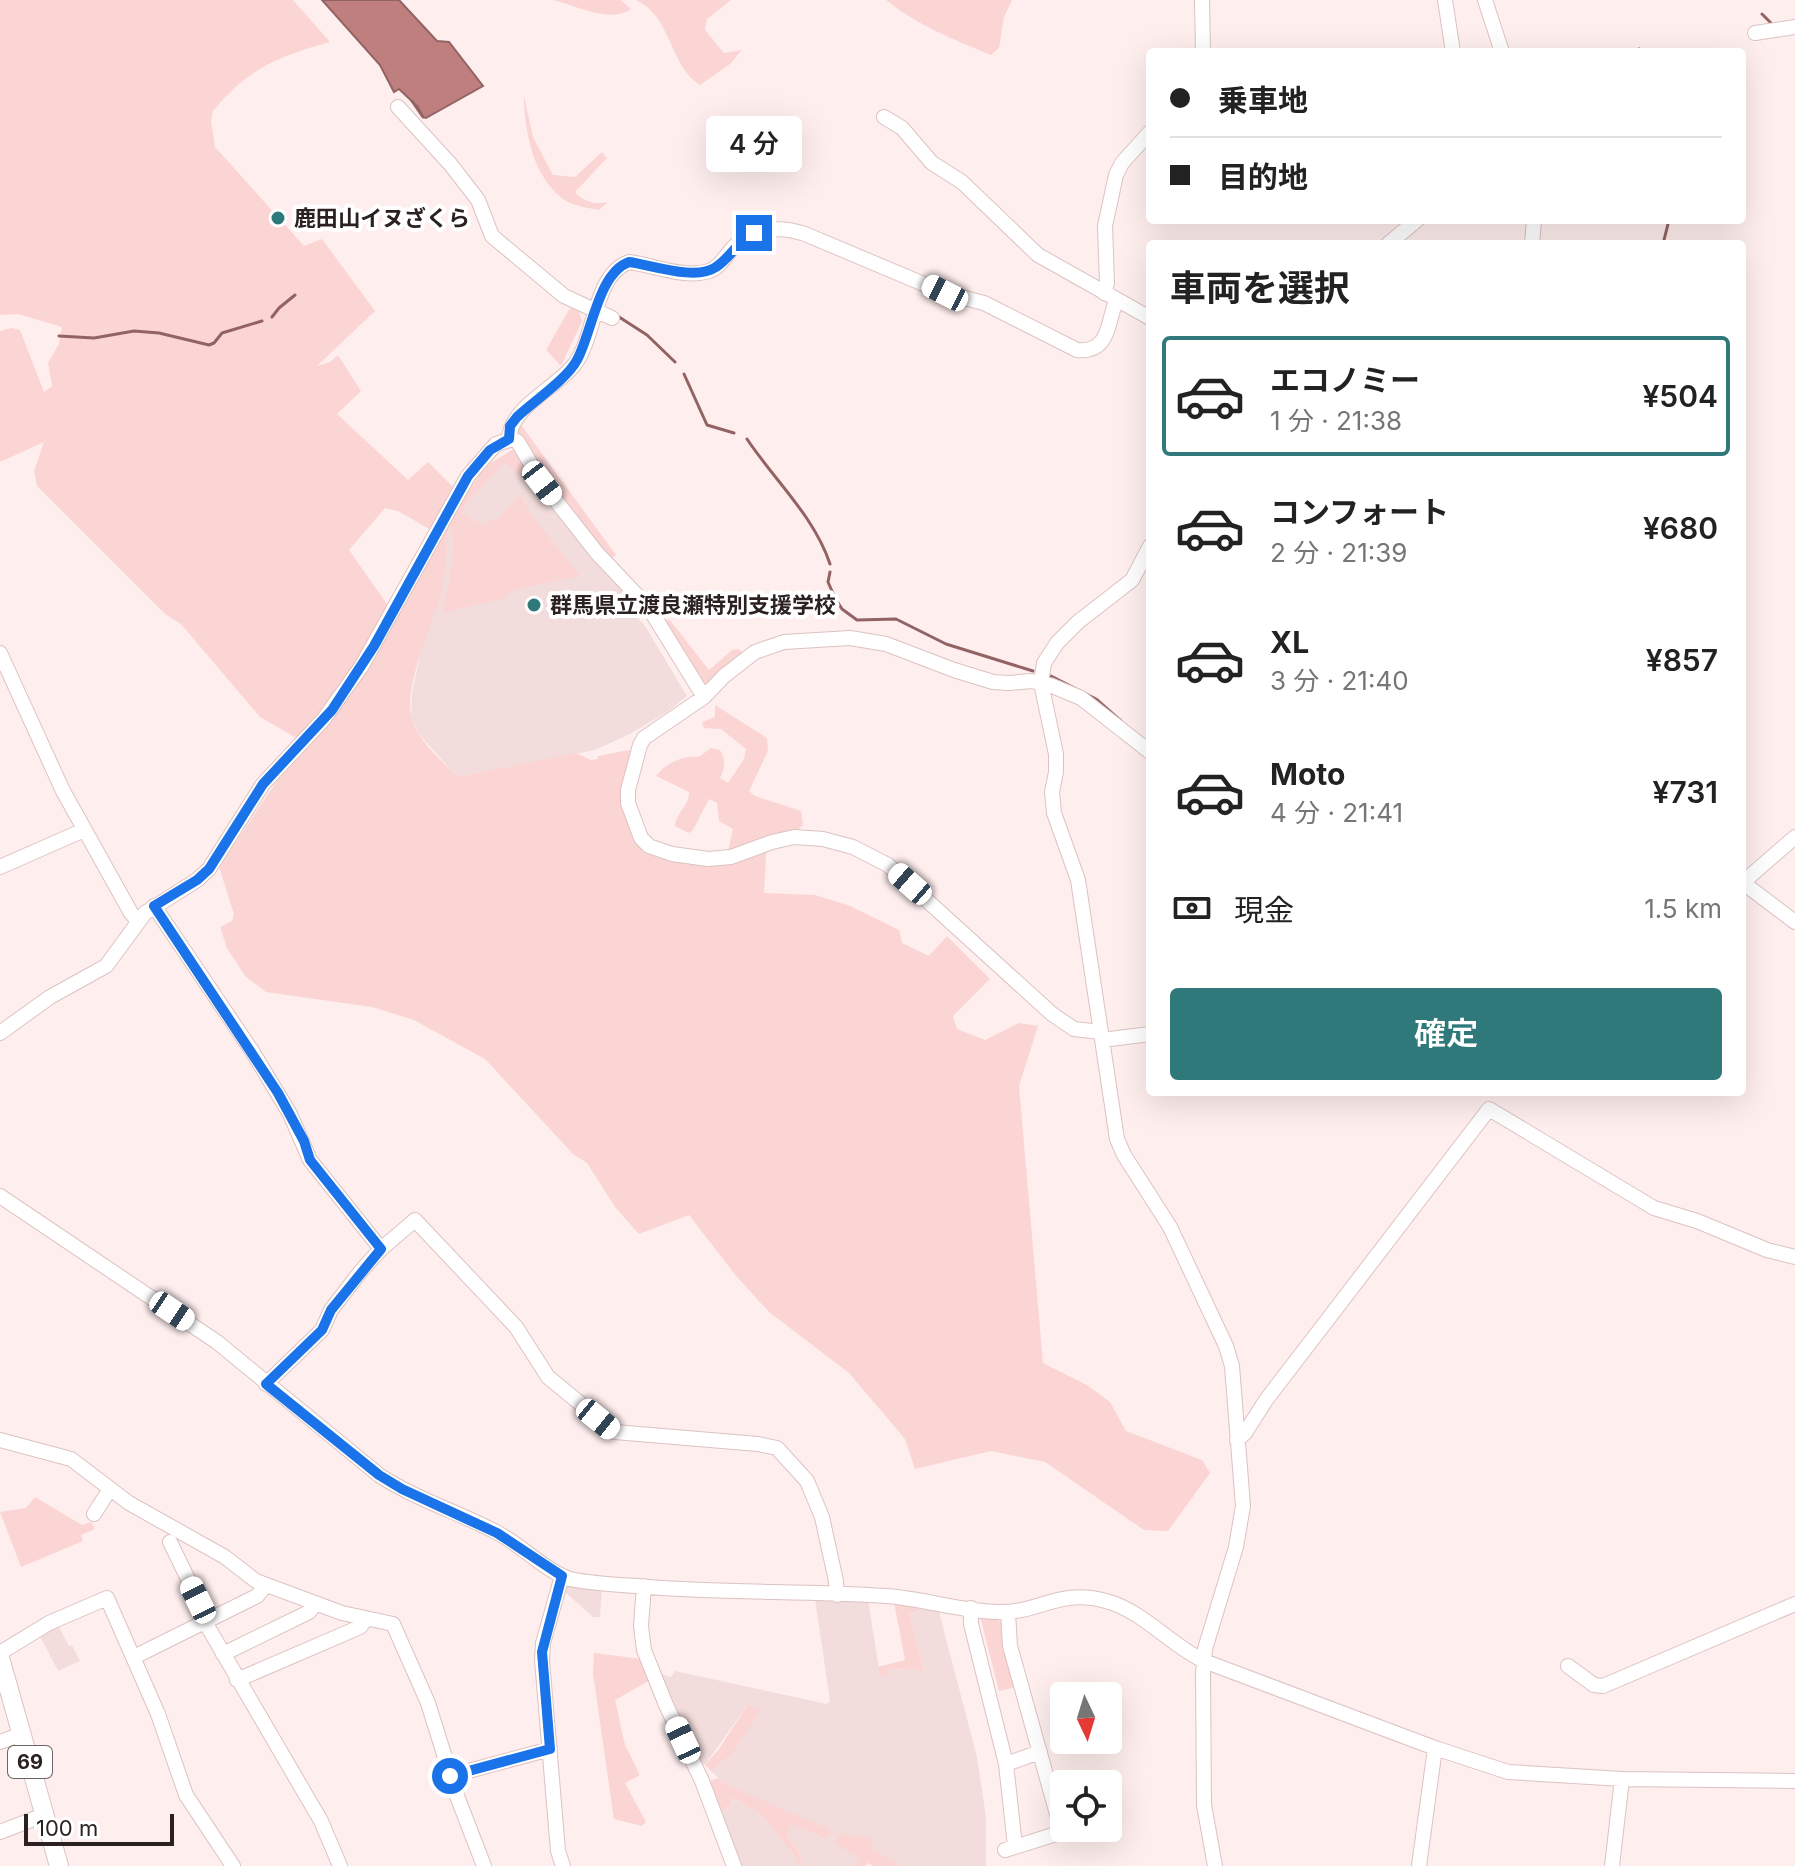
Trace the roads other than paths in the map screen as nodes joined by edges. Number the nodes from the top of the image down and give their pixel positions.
1 (1202, 0) edge
2 (1445, 0) edge
3 (1485, 0) edge
4 (1795, 27) edge
5 (1755, 33) dead end
6 (1203, 48) edge
7 (1452, 48) edge
8 (1501, 48) edge
9 (398, 107) dead end
10 (884, 117) dead end
11 (1146, 136) edge
12 (1412, 224) edge
13 (1393, 240) edge
14 (1110, 297) junction
15 (597, 310) junction
16 (1146, 316) edge
17 (612, 318) dead end
18 (509, 439) junction
19 (1146, 554) edge
20 (0, 653) edge
21 (1041, 683) junction
22 (704, 697) junction
23 (1146, 749) edge
24 (84, 830) junction
25 (1795, 837) edge
26 (0, 867) edge
27 (1746, 879) edge
28 (1746, 885) edge
29 (154, 906) junction
30 (138, 921) junction
31 (1795, 922) edge
32 (0, 1033) edge
33 (1146, 1034) edge
34 (1101, 1036) junction
35 (0, 1196) edge
36 (381, 1249) junction
37 (1795, 1257) edge
38 (266, 1384) junction
39 (0, 1440) edge
40 (1237, 1440) junction
41 (110, 1489) junction
42 (94, 1514) dead end
43 (170, 1542) dead end
44 (562, 1576) junction
45 (266, 1585) junction
46 (644, 1586) junction
47 (837, 1595) junction
48 (316, 1604) junction
49 (1795, 1604) edge
50 (971, 1608) junction
51 (1008, 1612) junction
52 (366, 1619) junction
53 (206, 1621) junction
54 (223, 1654) junction
55 (0, 1656) edge
56 (134, 1657) junction
57 (1204, 1661) junction
58 (1568, 1666) dead end
59 (237, 1680) junction
60 (22, 1734) junction
61 (0, 1742) edge
62 (1435, 1748) junction
63 (550, 1749) junction
64 (1040, 1752) junction
65 (1006, 1764) junction
66 (450, 1776) junction
67 (1622, 1779) junction
68 (1050, 1781) edge
69 (1795, 1781) edge
70 (44, 1815) junction
71 (0, 1832) edge
72 (1050, 1836) edge
73 (482, 1865) edge
74 (59, 1866) edge
75 (233, 1866) edge
76 (340, 1866) edge
77 (563, 1866) edge
78 (734, 1866) edge
79 (1215, 1866) edge
80 (1419, 1866) edge
81 (1612, 1866) edge

1 - 6 street
2 - 7 street
3 - 8 street
4 - 5 street
9 - 15 street
10 - 14 street
11 - 14 street
12 - 13 street
14 - 15 street
14 - 16 street
15 - 17 street
15 - 18 street
18 - 22 street
18 - 29 street
19 - 21 street
20 - 24 street
21 - 22 street
21 - 23 street
21 - 34 street
22 - 34 street
24 - 26 street
24 - 30 street
25 - 27 street
28 - 31 street
29 - 30 street
29 - 36 street
30 - 32 street
33 - 34 street
34 - 40 street
35 - 38 street
36 - 38 street
36 - 47 street
37 - 40 street
38 - 44 street
39 - 41 street
40 - 57 street
41 - 42 street
41 - 45 street
43 - 53 street
44 - 46 street
44 - 63 street
45 - 48 street
45 - 53 street
46 - 47 street
46 - 78 street
47 - 50 street
48 - 52 street
48 - 54 street
49 - 58 street
50 - 51 street
50 - 65 street
51 - 57 street
51 - 64 street
52 - 59 street
52 - 66 street
53 - 54 street
53 - 56 street
54 - 59 street
55 - 56 street
55 - 60 main road, 69
56 - 75 street
57 - 62 street
57 - 79 street
59 - 76 street
60 - 61 street
60 - 70 main road, 69
62 - 67 street
62 - 80 street
63 - 66 street
63 - 77 street
64 - 65 street
64 - 68 street
65 - 72 street
66 - 73 street
67 - 69 street
67 - 81 street
70 - 71 street
70 - 74 main road, 69

